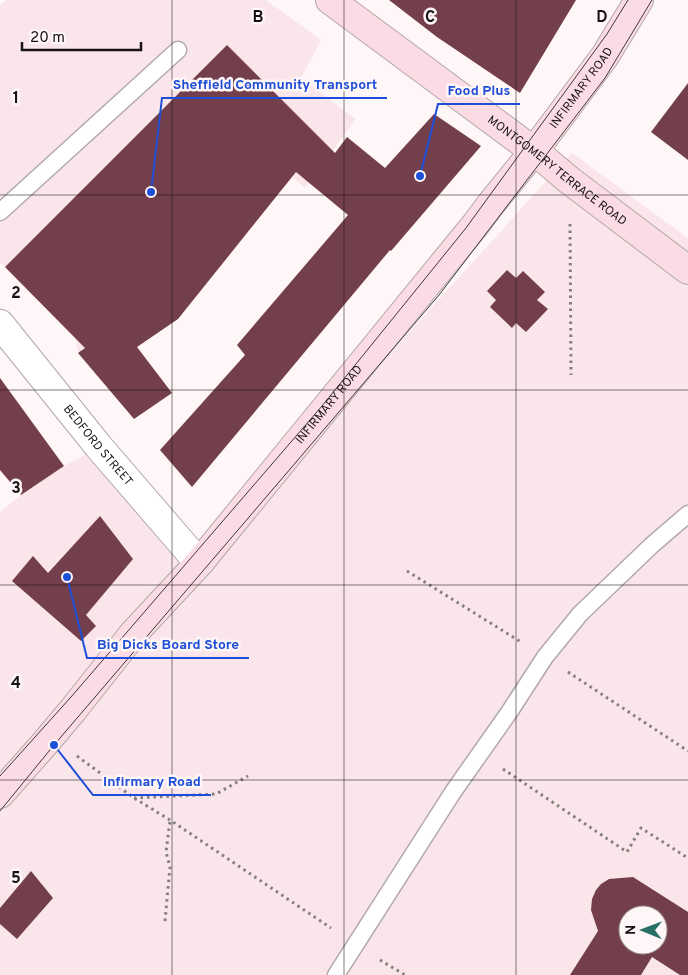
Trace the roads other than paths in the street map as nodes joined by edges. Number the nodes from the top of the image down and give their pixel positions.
1 (330, 0) edge
2 (639, 0) edge
3 (178, 50) dead end
4 (534, 151) junction
5 (0, 212) edge
6 (688, 270) edge
7 (0, 324) edge
8 (688, 514) edge
9 (200, 562) junction
10 (0, 794) edge
11 (336, 975) edge

1 - 4 street, MONTGOMERY TERRACE ROAD
2 - 4 street, INFIRMARY ROAD
3 - 5 lane
4 - 6 street, MONTGOMERY TERRACE ROAD
4 - 9 street, INFIRMARY ROAD
7 - 9 street, BEDFORD STREET
8 - 11 lane
9 - 10 street, INFIRMARY ROAD

